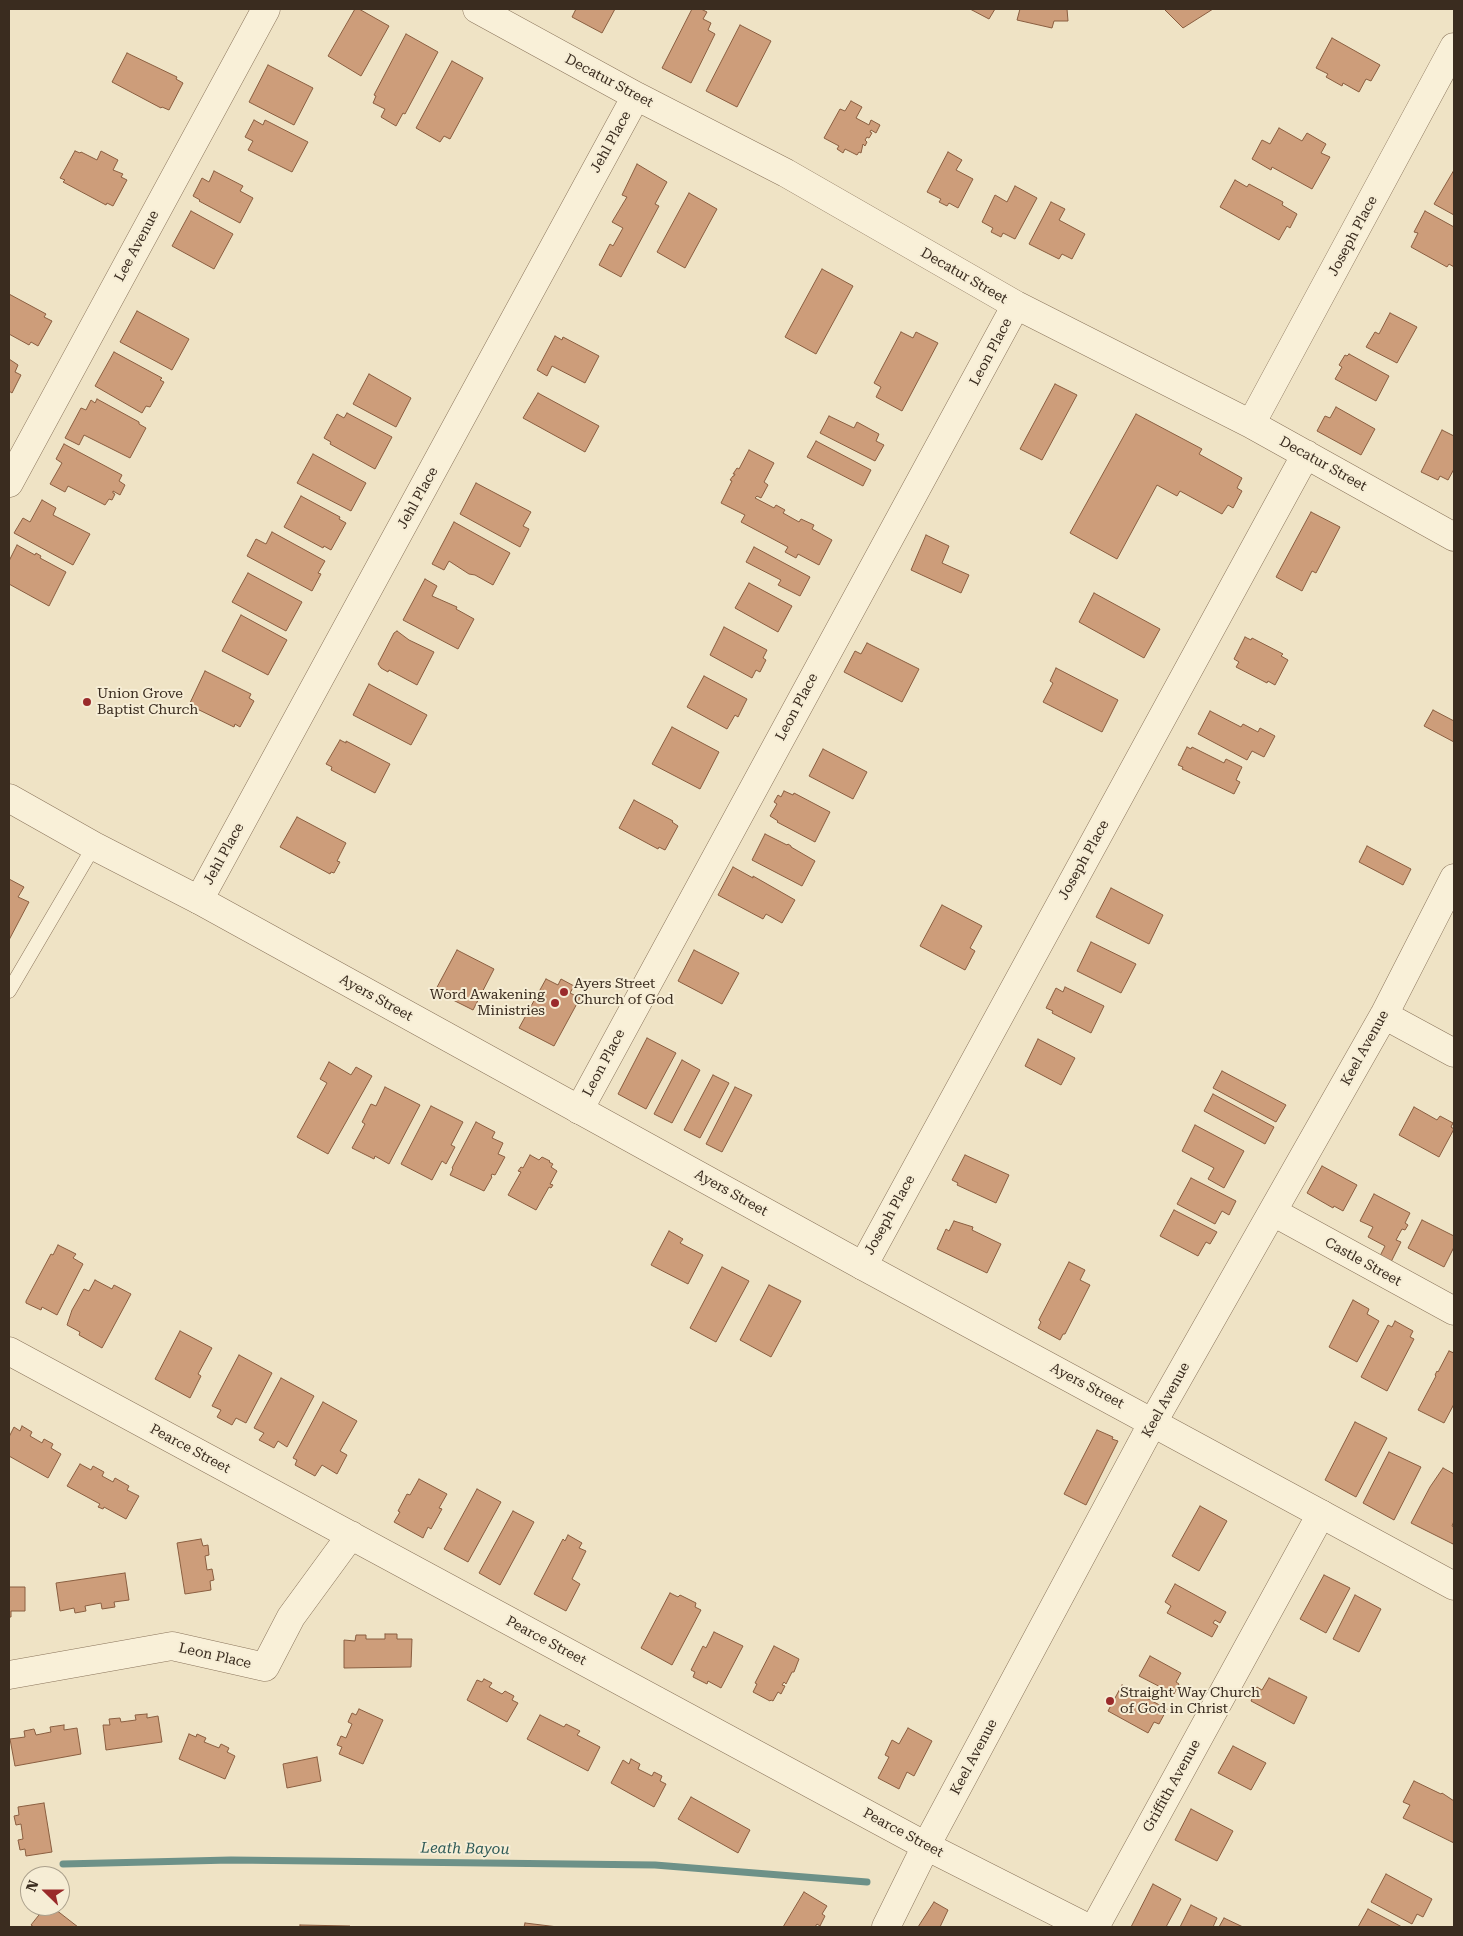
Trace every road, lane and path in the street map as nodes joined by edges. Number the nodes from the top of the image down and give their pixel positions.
1 (266, 9) edge
2 (477, 9) edge
3 (1454, 47) edge
4 (636, 96) junction
5 (1016, 305) junction
6 (1251, 424) junction
7 (1306, 454) junction
8 (9, 484) edge
9 (1454, 537) edge
10 (9, 798) edge
11 (94, 846) junction
12 (1454, 878) edge
13 (199, 900) junction
14 (9, 992) edge
15 (1384, 1015) junction
16 (1454, 1053) edge
17 (579, 1110) junction
18 (1273, 1212) junction
19 (862, 1266) junction
20 (1454, 1311) edge
21 (9, 1351) edge
22 (1153, 1422) junction
23 (1321, 1514) junction
24 (351, 1535) junction
25 (1454, 1586) edge
26 (9, 1675) edge
27 (926, 1846) junction
28 (886, 1927) edge
29 (1086, 1927) edge
30 (1095, 1927) edge

1 - 8 street, Lee Avenue
2 - 4 street, Decatur Street
3 - 6 street, Joseph Place
4 - 5 street, Decatur Street
4 - 13 street, Jehl Place
5 - 6 street, Decatur Street
5 - 17 street, Leon Place
6 - 7 street, Decatur Street
7 - 9 street, Decatur Street
7 - 19 street, Joseph Place
10 - 11 street, Ayers Street
11 - 13 street, Ayers Street
11 - 14 lane
12 - 15 street, Keel Avenue
13 - 17 street, Ayers Street
15 - 16 street
15 - 18 street, Keel Avenue
17 - 19 street, Ayers Street
18 - 20 street, Castle Street
18 - 22 street, Keel Avenue
19 - 22 street, Ayers Street
21 - 24 street, Pearce Street
22 - 23 street, Ayers Street
22 - 27 street, Keel Avenue
23 - 25 street, Ayers Street
23 - 30 street, Griffith Avenue
24 - 26 street, Leon Place
24 - 27 street, Pearce Street
27 - 28 street, Keel Avenue
27 - 29 street, Pearce Street

